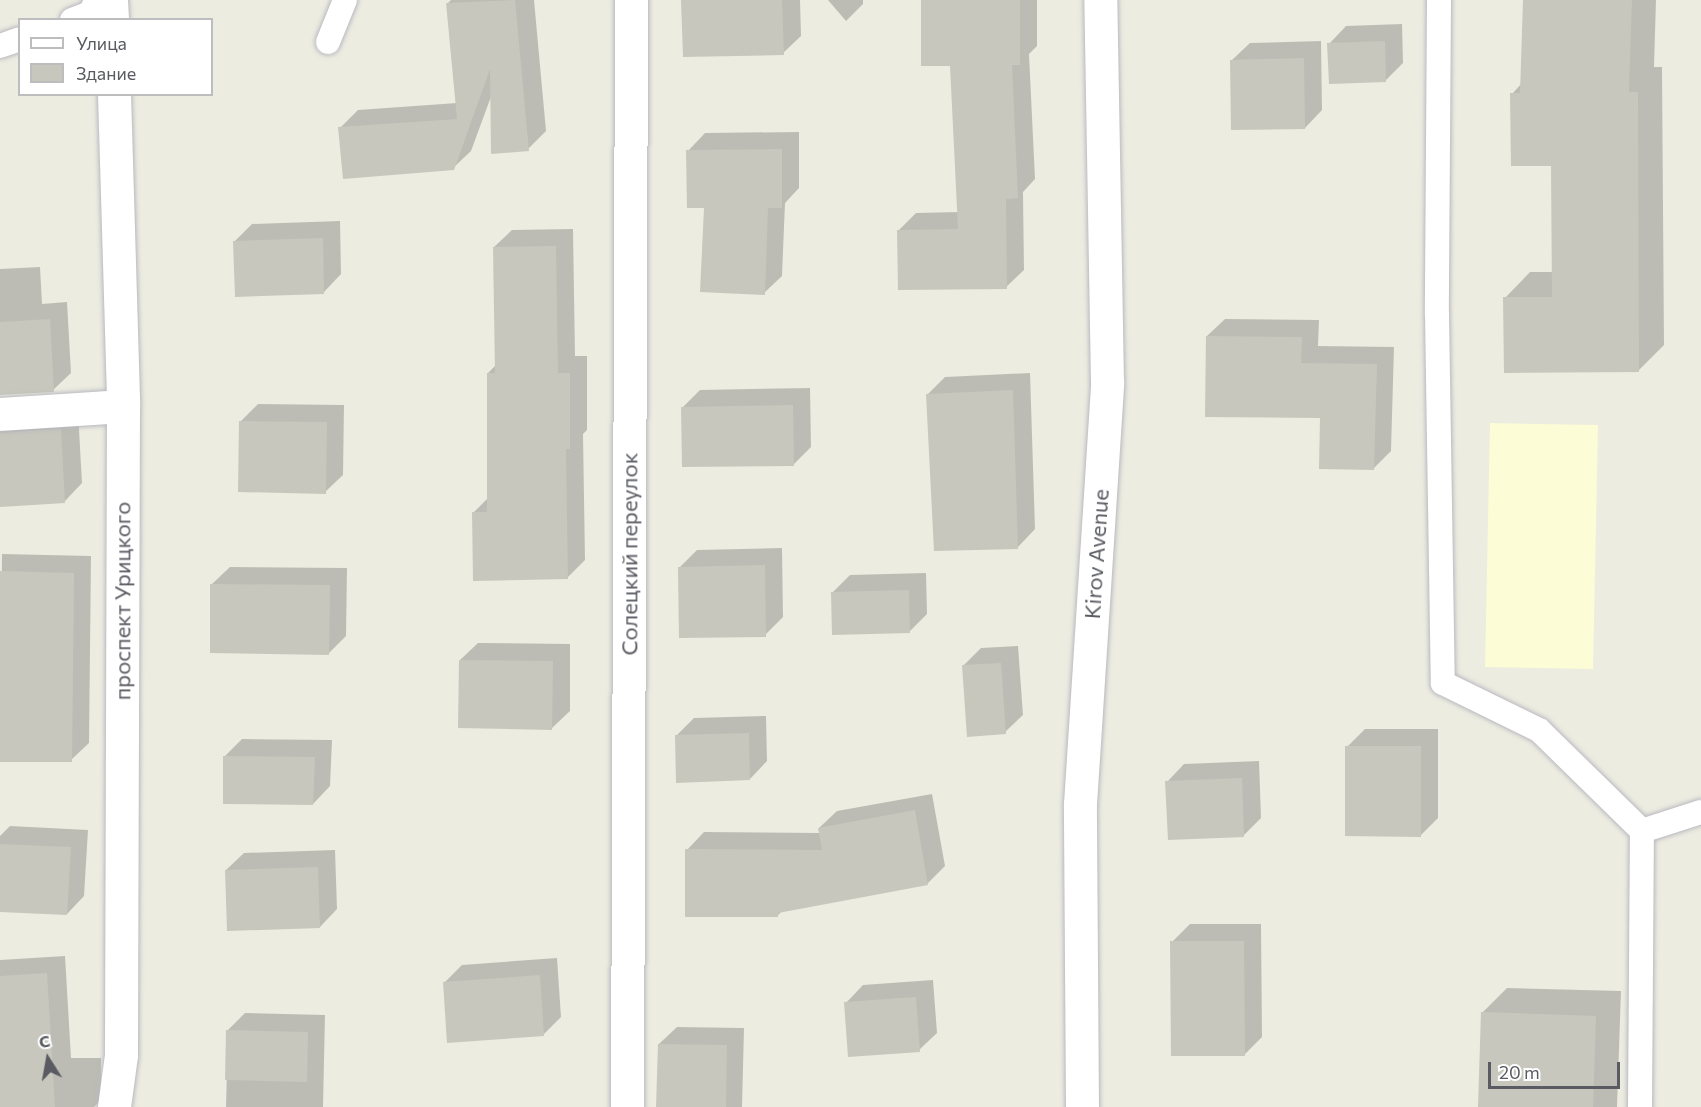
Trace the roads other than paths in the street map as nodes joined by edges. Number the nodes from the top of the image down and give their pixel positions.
1 (97, 0) edge
2 (111, 0) edge
3 (345, 0) edge
4 (631, 0) edge
5 (1100, 0) edge
6 (1439, 0) edge
7 (77, 18) edge
8 (112, 18) edge
9 (18, 40) edge
10 (328, 42) dead end
11 (0, 46) edge
12 (114, 96) edge
13 (123, 406) junction
14 (0, 414) edge
15 (1701, 812) edge
16 (1642, 831) junction
17 (114, 1107) edge
18 (627, 1107) edge
19 (1082, 1107) edge
20 (1640, 1107) edge

1 - 7 lane
2 - 8 street
3 - 10 lane
4 - 18 street, Солецкий переулок
5 - 19 street, Kirov Avenue
6 - 16 lane
9 - 11 lane
12 - 13 street, проспект Урицкого
13 - 14 street
13 - 17 street, проспект Урицкого
15 - 16 lane
16 - 20 lane

